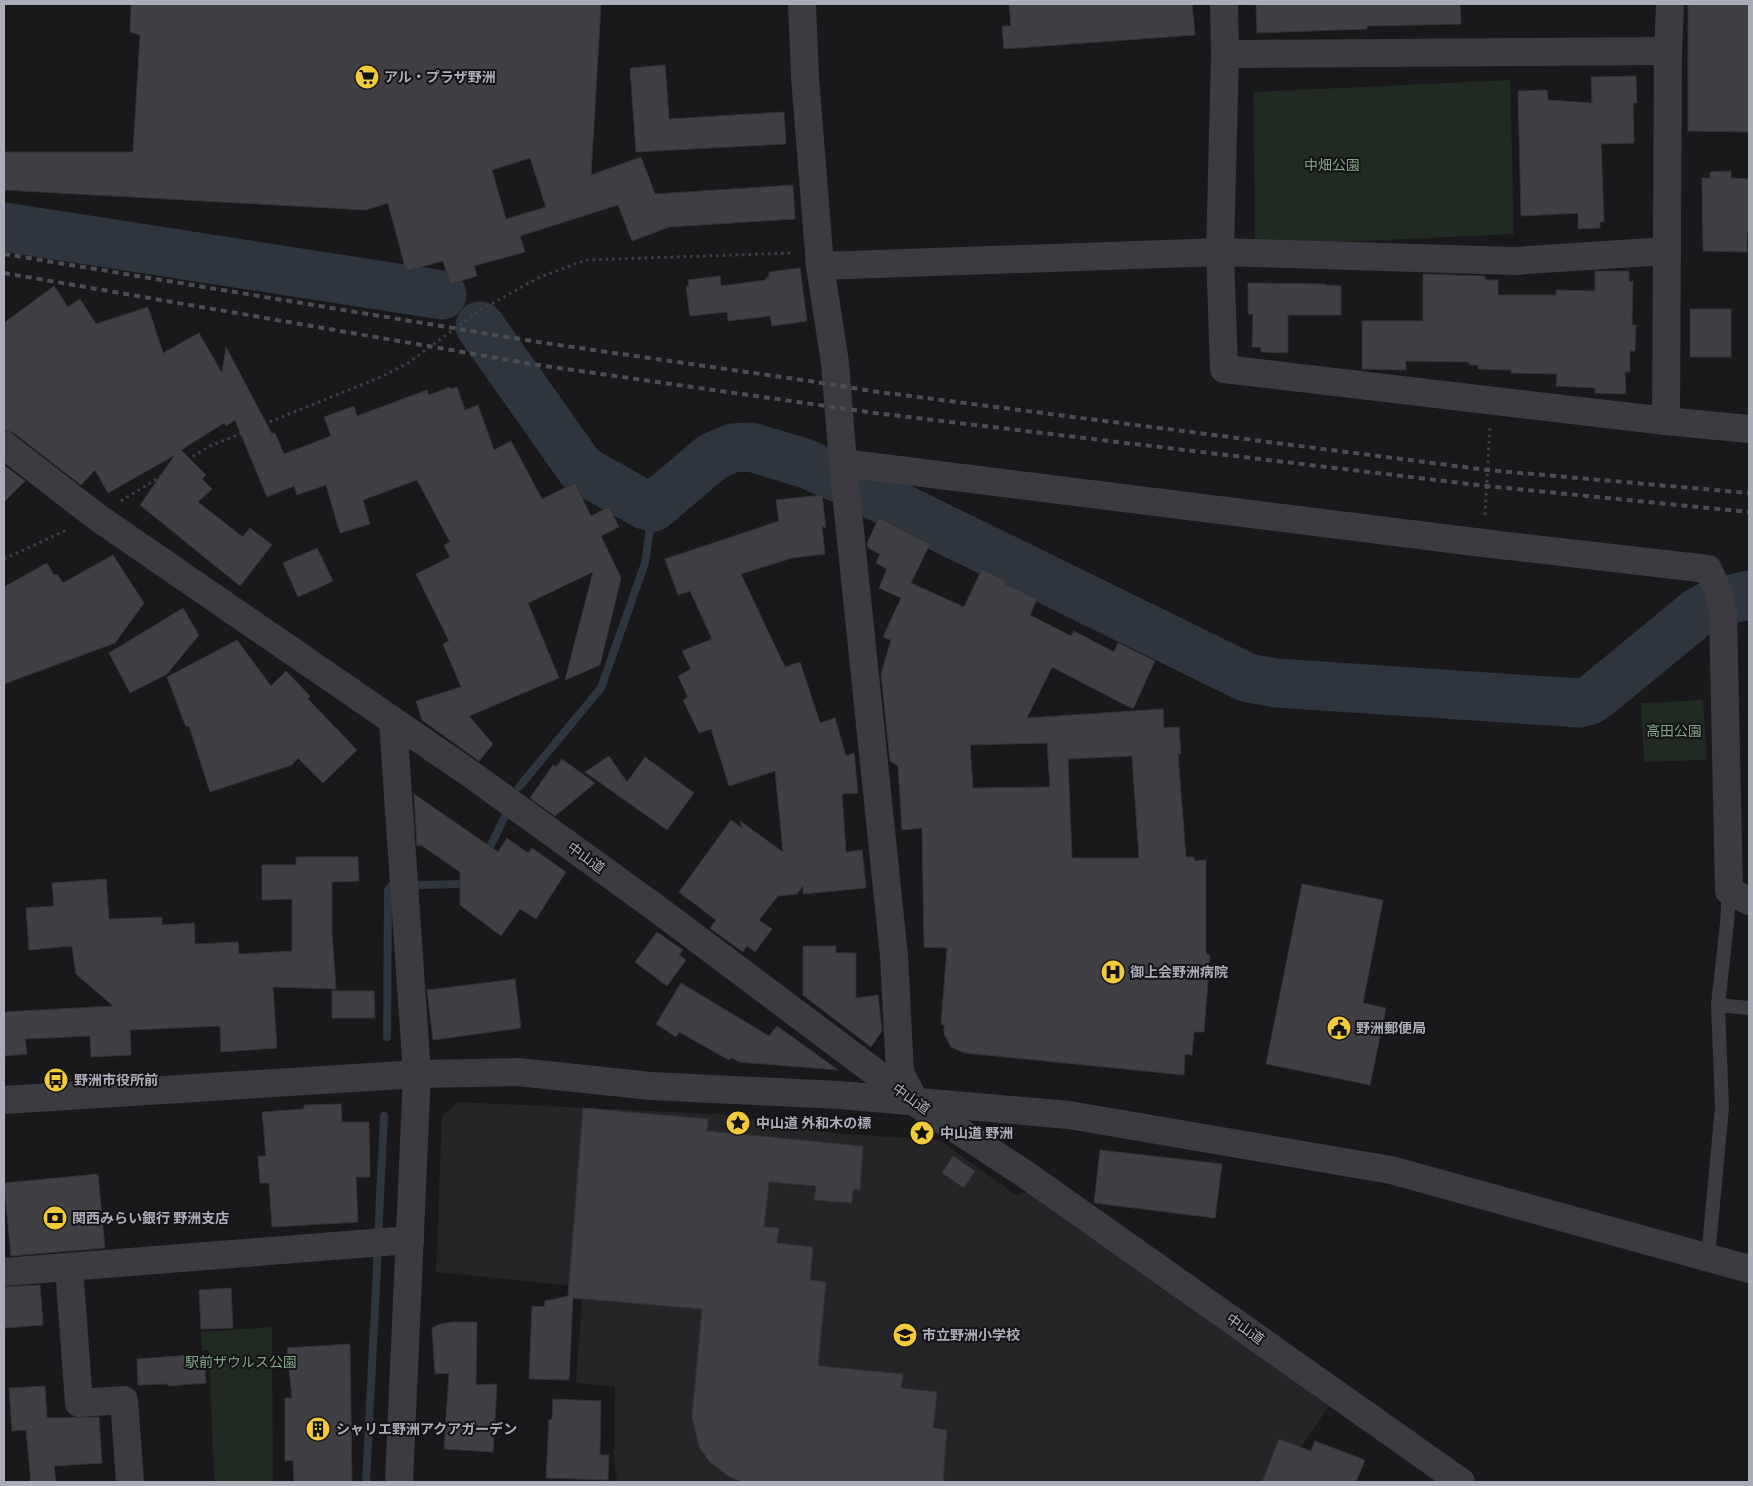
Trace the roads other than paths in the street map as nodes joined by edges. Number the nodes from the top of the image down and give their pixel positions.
1 (802, 4) edge
2 (1224, 4) edge
3 (1670, 4) edge
4 (1668, 51) junction
5 (1225, 54) junction
6 (1666, 251) junction
7 (1220, 252) junction
8 (820, 259) junction
9 (1666, 421) junction
10 (1749, 429) edge
11 (4, 445) edge
12 (843, 463) junction
13 (393, 722) junction
14 (1737, 750) edge
15 (1739, 896) edge
16 (1718, 1005) junction
17 (1749, 1008) edge
18 (417, 1074) junction
19 (4, 1100) edge
20 (916, 1103) junction
21 (387, 1242) junction
22 (1708, 1257) junction
23 (69, 1267) junction
24 (1749, 1269) edge
25 (4, 1272) edge
26 (130, 1482) edge
27 (399, 1482) edge
28 (1461, 1482) edge

1 - 8 street
2 - 5 street
3 - 4 street
4 - 5 street
4 - 6 street
5 - 7 street
6 - 7 street
6 - 9 street
7 - 8 street
7 - 9 street
8 - 12 street
9 - 10 street
11 - 13 street, 中山道
12 - 14 street
12 - 20 street
13 - 18 street
13 - 20 street, 中山道
14 - 15 street
15 - 16 lane
16 - 17 lane
16 - 22 lane
18 - 19 street
18 - 20 street
18 - 21 street
20 - 22 street
20 - 28 street, 中山道
21 - 23 street
21 - 27 street
22 - 24 street
23 - 25 street
23 - 26 street

